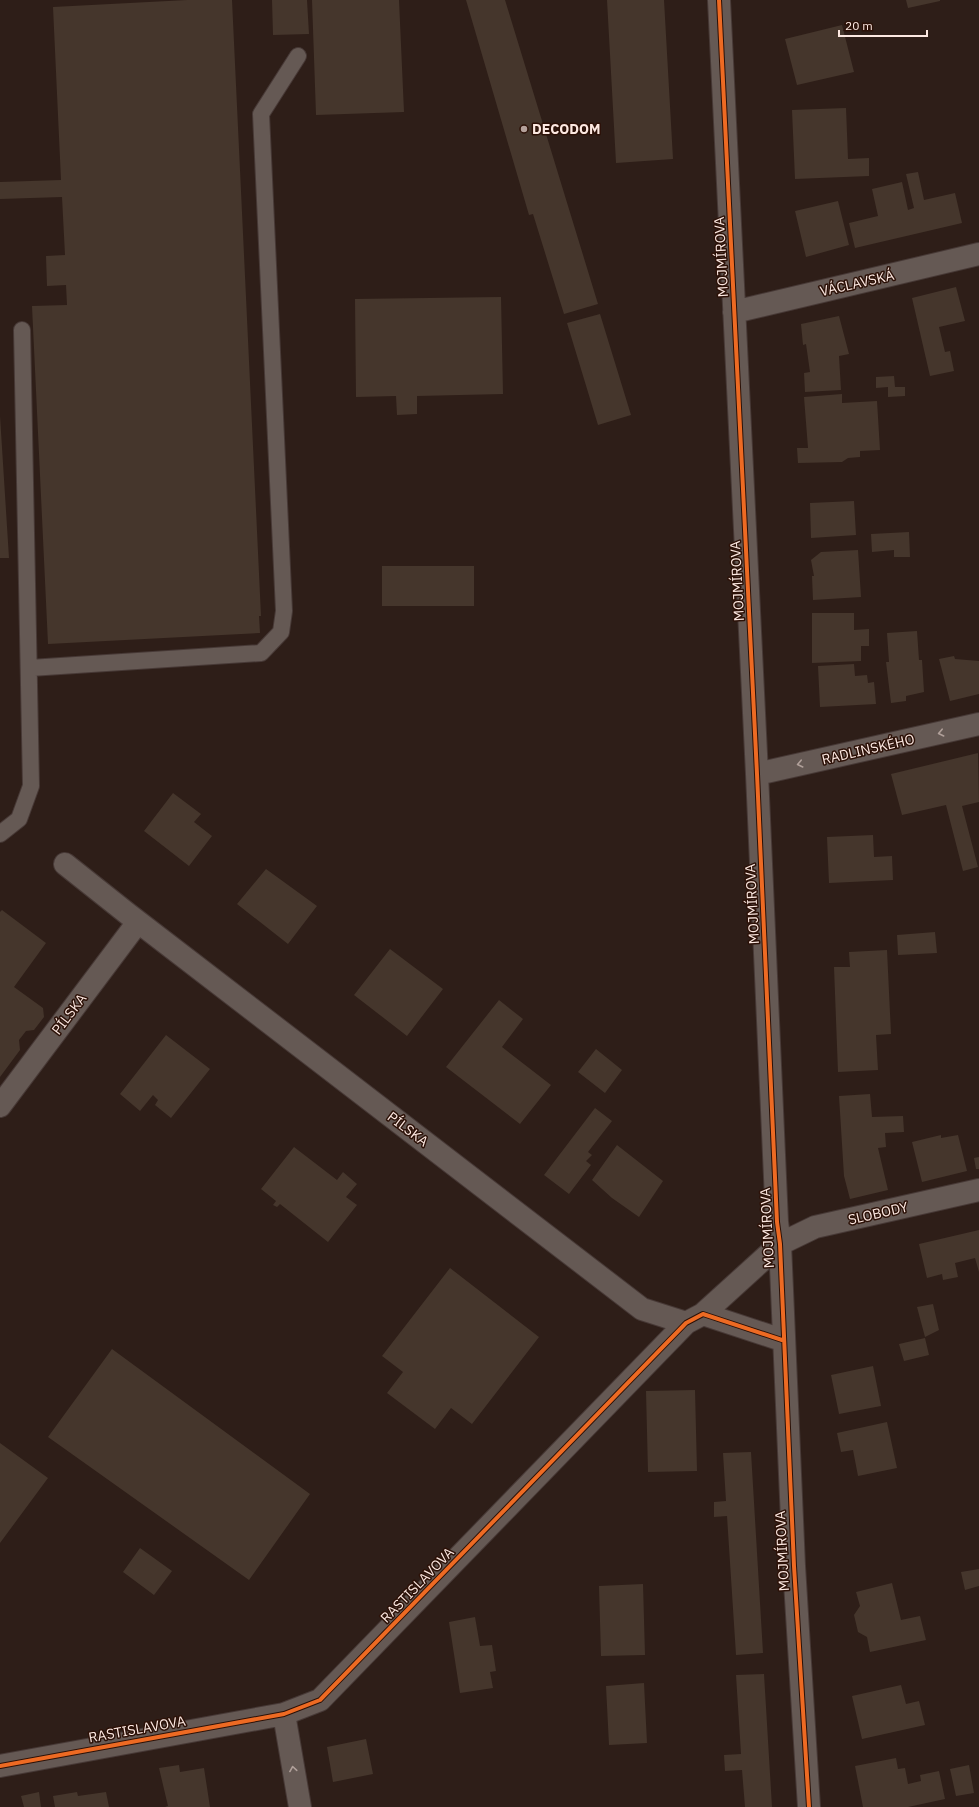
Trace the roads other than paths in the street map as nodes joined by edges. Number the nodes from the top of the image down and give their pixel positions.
1 (719, 0) edge
2 (298, 56) dead end
3 (979, 254) edge
4 (734, 312) junction
5 (22, 330) dead end
6 (30, 668) junction
7 (979, 724) edge
8 (757, 774) junction
9 (0, 834) edge
10 (65, 864) dead end
11 (138, 922) junction
12 (0, 1106) edge
13 (979, 1190) edge
14 (780, 1244) junction
15 (694, 1319) junction
16 (782, 1340) junction
17 (284, 1714) junction
18 (0, 1766) edge
19 (300, 1807) edge
20 (809, 1807) edge

1 - 4 street, MOJMÍROVA
2 - 6 lane
3 - 4 street, VÁCLAVSKÁ
4 - 8 street, MOJMÍROVA
5 - 6 lane
6 - 9 lane
7 -> 8 street, RADLINSKÉHO
8 - 14 street, MOJMÍROVA
10 - 11 street, PÍLSKA
11 - 12 street, PÍLSKA
11 - 15 street, PÍLSKA
13 - 14 street, SLOBODY
14 - 15 street, RASTISLAVOVA
14 - 16 street, MOJMÍROVA
15 - 16 street
15 - 17 street, RASTISLAVOVA
16 - 20 street, MOJMÍROVA
17 - 18 street, RASTISLAVOVA
19 -> 17 street

